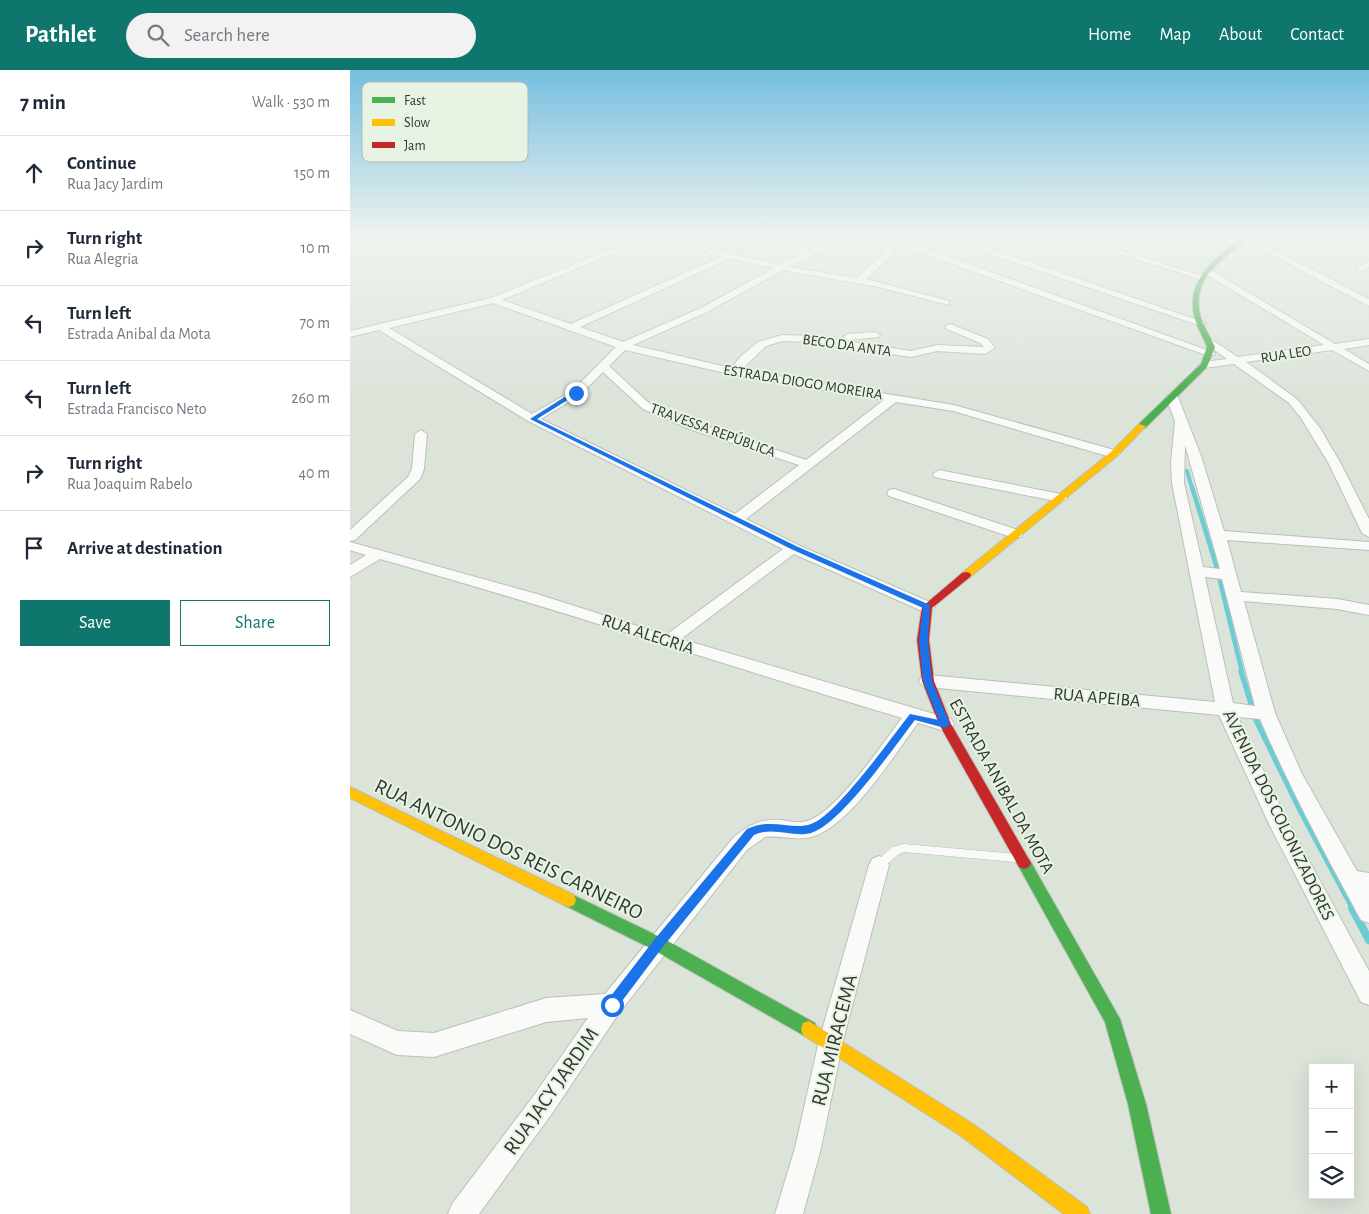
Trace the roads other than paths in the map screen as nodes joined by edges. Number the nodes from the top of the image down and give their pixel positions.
1 (522, 288) edge
2 (657, 288) edge
3 (744, 288) edge
4 (898, 288) edge
5 (1031, 288) edge
6 (1100, 288) edge
7 (1196, 288) edge
8 (1230, 288) edge
9 (1342, 288) edge
10 (494, 300) junction
11 (946, 303) dead end
12 (1369, 303) edge
13 (1201, 323) junction
14 (950, 327) dead end
15 (382, 328) junction
16 (570, 328) junction
17 (350, 334) edge
18 (876, 335) dead end
19 (812, 339) junction
20 (1369, 342) edge
21 (623, 346) junction
22 (1334, 346) junction
23 (1210, 347) junction
24 (972, 351) joint
25 (1237, 361) junction
26 (1204, 365) junction
27 (604, 366) junction
28 (1369, 368) edge
29 (734, 372) junction
30 (895, 397) junction
31 (1172, 397) junction
32 (532, 419) junction
33 (1181, 422) junction
34 (422, 434) dead end
35 (1114, 454) junction
36 (807, 464) junction
37 (939, 474) dead end
38 (894, 493) dead end
39 (1061, 498) junction
40 (736, 520) junction
41 (1369, 533) edge
42 (1016, 534) junction
43 (1219, 536) junction
44 (350, 537) edge
45 (350, 546) edge
46 (1369, 546) edge
47 (793, 548) junction
48 (378, 554) junction
49 (1199, 571) junction
50 (350, 572) edge
51 (1226, 574) junction
52 (1236, 596) junction
53 (928, 607) junction
54 (1369, 610) edge
55 (668, 641) junction
56 (928, 681) junction
57 (1230, 709) junction
58 (1262, 712) junction
59 (913, 716) junction
60 (945, 724) junction
61 (350, 792) edge
62 (1022, 858) junction
63 (880, 866) joint
64 (1359, 881) edge
65 (1369, 914) edge
66 (658, 944) junction
67 (1369, 994) edge
68 (612, 1005) junction
69 (350, 1022) edge
70 (831, 1041) junction
71 (462, 1214) edge
72 (789, 1214) edge
73 (1080, 1214) edge
74 (1160, 1214) edge

1 - 10 street
2 - 16 street
3 - 21 street
4 - 11 street
5 - 23 street
6 - 13 street
7 - 13 street
8 - 22 street
9 - 12 street
10 - 15 street
10 - 16 street, ESTRADA DIOGO MOREIRA
13 - 23 street
14 - 24 street
15 - 17 street
15 - 32 street
16 - 21 street, ESTRADA DIOGO MOREIRA
18 - 19 street
19 - 24 street, BECO DA ANTA
19 - 29 street, BECO DA ANTA
20 - 22 street, RUA LEO
21 - 27 street
21 - 29 street, ESTRADA DIOGO MOREIRA
22 - 25 street, RUA LEO
22 - 28 street
23 - 25 street
23 - 26 street
25 - 26 street, RUA LEO
25 - 41 street
26 - 31 street
27 - 32 street
27 - 36 street, TRAVESSA REPÚBLICA
29 - 30 street, ESTRADA DIOGO MOREIRA
30 - 35 street, ESTRADA DIOGO MOREIRA
30 - 36 street
31 - 33 street, AVENIDA DOS COLONIZADORES
31 - 35 street
32 - 40 street
33 - 43 street, AVENIDA DOS COLONIZADORES
33 - 49 street, AVENIDA DOS COLONIZADORES
34 - 44 street
35 - 39 street
36 - 40 street
37 - 39 street
38 - 42 street
39 - 42 street
40 - 47 street
42 - 53 street
43 - 46 street
43 - 51 street, AVENIDA DOS COLONIZADORES
45 - 48 street, RUA ALEGRIA
47 - 53 street
47 - 55 street
48 - 50 street
48 - 55 street, RUA ALEGRIA
49 - 51 street
49 - 57 street, AVENIDA DOS COLONIZADORES
51 - 52 street, AVENIDA DOS COLONIZADORES
52 - 54 street
52 - 58 street, AVENIDA DOS COLONIZADORES
53 - 56 street, ESTRADA ANIBAL DA MOTA
55 - 59 street, RUA ALEGRIA
56 - 57 street, RUA APEIBA
56 - 60 street, ESTRADA ANIBAL DA MOTA
57 - 58 street, RUA APEIBA
57 - 67 street, AVENIDA DOS COLONIZADORES
58 - 64 street, AVENIDA DOS COLONIZADORES
59 - 60 street, RUA ALEGRIA
59 - 66 street, RUA JACY JARDIM
60 - 62 street, ESTRADA ANIBAL DA MOTA
61 - 66 street, RUA ANTONIO DOS REIS CARNEIRO
62 - 63 lane
62 - 74 street, ESTRADA ANIBAL DA MOTA
63 - 70 street, RUA MIRACEMA
64 - 65 street, AVENIDA DOS COLONIZADORES
66 - 68 street, RUA JACY JARDIM
66 - 70 street, RUA ANTONIO DOS REIS CARNEIRO
68 - 69 street
68 - 71 street, RUA JACY JARDIM
70 - 72 street, RUA MIRACEMA
70 - 73 street, RUA ANTONIO DOS REIS CARNEIRO

